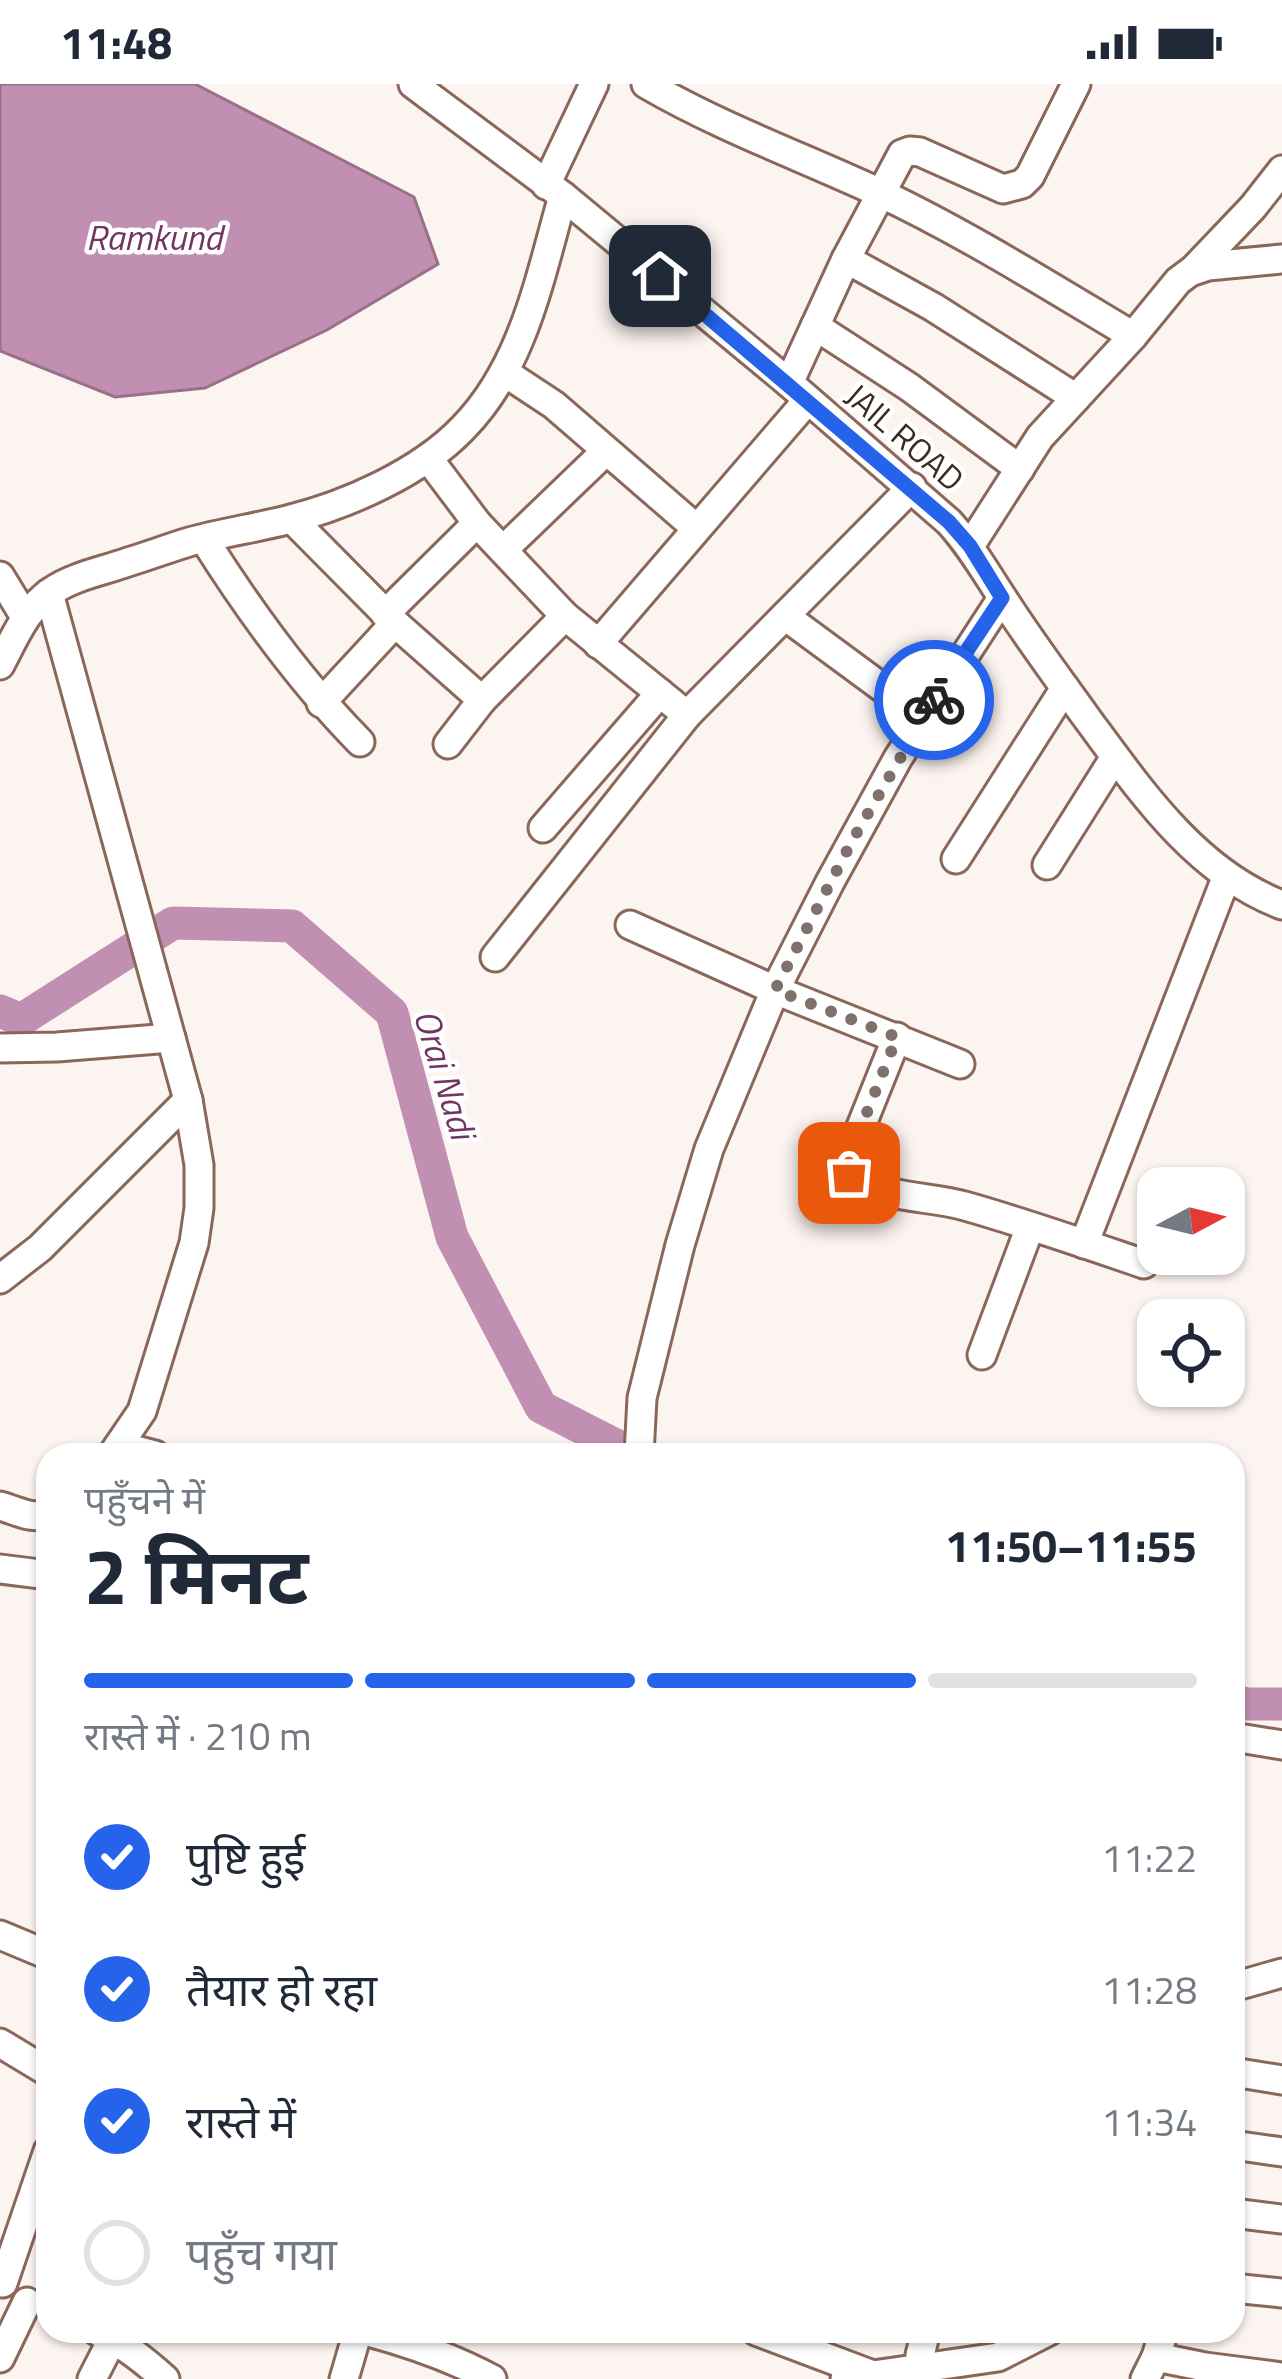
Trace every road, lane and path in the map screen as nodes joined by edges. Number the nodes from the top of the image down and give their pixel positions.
1 (413, 84) edge
2 (594, 84) edge
3 (646, 84) edge
4 (1076, 84) edge
5 (1282, 170) edge
6 (555, 190) junction
7 (880, 193) junction
8 (846, 259) junction
9 (1282, 259) edge
10 (1190, 272) junction
11 (815, 326) junction
12 (1133, 336) junction
13 (504, 372) junction
14 (798, 392) junction
15 (1076, 398) junction
16 (606, 452) junction
17 (428, 458) junction
18 (1020, 469) junction
19 (912, 488) junction
20 (292, 519) junction
21 (477, 524) junction
22 (695, 528) junction
23 (204, 539) junction
24 (970, 546) junction
25 (503, 550) junction
26 (0, 576) edge
27 (49, 592) junction
28 (1002, 598) junction
29 (565, 616) junction
30 (785, 616) junction
31 (25, 617) junction
32 (390, 618) junction
33 (598, 644) junction
34 (0, 665) edge
35 (1065, 688) junction
36 (660, 693) junction
37 (482, 700) junction
38 (321, 703) junction
39 (687, 715) junction
40 (922, 718) junction
41 (360, 742) dead end
42 (448, 744) dead end
43 (1115, 757) junction
44 (543, 828) dead end
45 (956, 859) dead end
46 (1047, 865) dead end
47 (1226, 878) junction
48 (1282, 905) edge
49 (630, 926) dead end
50 (495, 957) dead end
51 (775, 990) junction
52 (897, 1037) junction
53 (170, 1038) junction
54 (0, 1048) edge
55 (959, 1064) dead end
56 (188, 1100) junction
57 (1030, 1227) junction
58 (1084, 1244) junction
59 (1137, 1262) edge
60 (0, 1279) edge
61 (982, 1355) dead end
62 (121, 1443) edge
63 (640, 1443) edge
64 (1, 1514) edge
65 (36, 1515) edge
66 (0, 1569) edge
67 (36, 1574) edge
68 (1245, 1739) edge
69 (1282, 1745) edge
70 (0, 1935) edge
71 (36, 1950) edge
72 (1282, 1972) edge
73 (1245, 1983) edge
74 (0, 2043) edge
75 (36, 2065) edge
76 (1245, 2074) edge
77 (1282, 2080) edge
78 (1245, 2147) edge
79 (1282, 2152) edge
80 (36, 2185) edge
81 (1245, 2214) edge
82 (1282, 2219) edge
83 (2, 2282) edge
84 (1245, 2289) edge
85 (1282, 2293) edge
86 (36, 2305) edge
87 (36, 2309) edge
88 (103, 2343) edge
89 (116, 2343) edge
90 (358, 2343) edge
91 (407, 2343) edge
92 (783, 2343) edge
93 (1018, 2343) edge
94 (1155, 2356) edge
95 (0, 2358) edge
96 (956, 2372) edge
97 (858, 2377) edge
98 (1282, 2378) edge
99 (92, 2379) edge
100 (164, 2379) edge
101 (344, 2379) edge
102 (492, 2379) edge

1 - 6 street, JAIL ROAD
2 - 6 street
3 - 7 street
4 - 7 street
5 - 10 street
6 - 13 street
6 - 14 street, JAIL ROAD
7 - 8 street
7 - 12 street
8 - 11 street
8 - 15 street
9 - 10 street
10 - 12 street
11 - 14 street
11 - 18 street
12 - 15 street
13 - 16 street
13 - 17 street
14 - 19 street, JAIL ROAD
14 - 22 street
15 - 18 street
16 - 22 street
16 - 25 street
17 - 20 street
17 - 21 street
18 - 24 street
19 - 24 street, JAIL ROAD
19 - 30 street
20 - 23 street
20 - 32 street
21 - 25 street
21 - 32 street
22 - 33 street
23 - 27 street
23 - 38 street
24 - 28 street, JAIL ROAD
25 - 29 street
26 - 31 street
27 - 31 street
27 - 53 street
28 - 35 street, JAIL ROAD
28 - 40 street
29 - 33 street
29 - 37 street
30 - 39 street
30 - 40 street
31 - 34 street
32 - 37 street
32 - 38 street
33 - 36 street
35 - 43 street, JAIL ROAD
35 - 45 street
36 - 39 street
36 - 44 street
37 - 42 street
38 - 41 street
39 - 50 street
40 - 51 street
43 - 46 street
43 - 47 street, JAIL ROAD
47 - 48 street, JAIL ROAD
47 - 58 street
49 - 51 street
51 - 52 street
51 - 63 street
52 - 55 street
52 - 57 street
53 - 54 street
53 - 56 street
56 - 60 street
56 - 62 street
57 - 58 street
57 - 61 street
58 - 59 street
64 - 65 street
66 - 67 street
68 - 69 street
70 - 71 street
72 - 73 street
74 - 75 street
76 - 77 street
78 - 79 street
80 - 83 street
81 - 82 street
83 - 86 street
84 - 85 street
87 - 95 street
88 - 99 street
89 - 100 street
90 - 101 street
91 - 102 street
92 - 97 street
93 - 96 street
94 - 98 street
96 - 97 street

